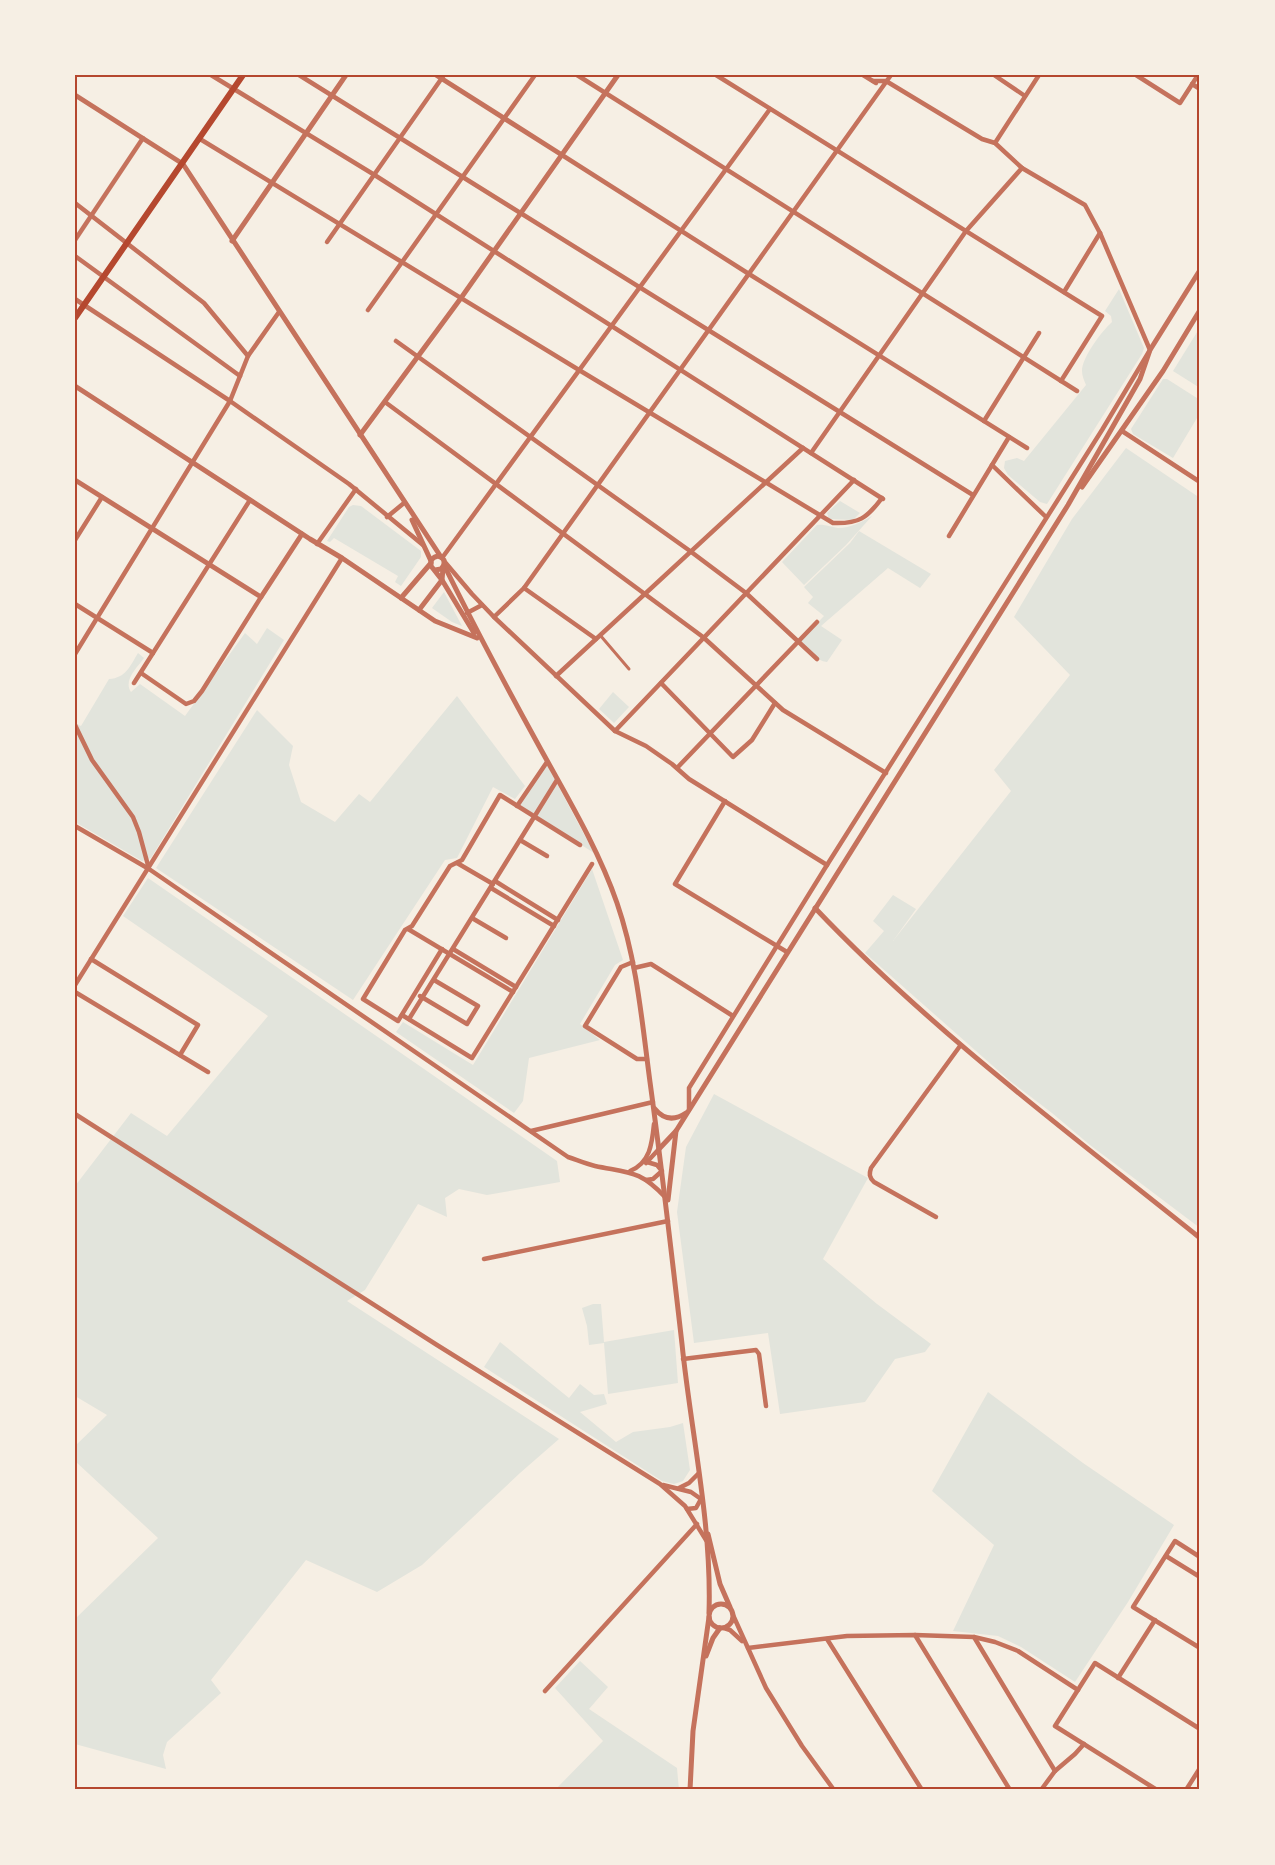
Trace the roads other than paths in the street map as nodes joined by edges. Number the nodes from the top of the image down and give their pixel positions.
1 (211, 75) edge
2 (243, 75) edge
3 (299, 75) edge
4 (346, 75) edge
5 (535, 75) edge
6 (577, 75) edge
7 (618, 75) edge
8 (716, 75) edge
9 (863, 75) edge
10 (891, 75) edge
11 (994, 75) edge
12 (1039, 75) edge
13 (1136, 75) edge
14 (1198, 75) edge
15 (440, 76) edge
16 (873, 81) junction
17 (886, 81) junction
18 (1192, 84) junction
19 (882, 87) junction
20 (1200, 88) edge
21 (234, 89) junction
22 (605, 93) junction
23 (75, 95) edge
24 (332, 96) junction
25 (1025, 96) junction
26 (770, 109) junction
27 (504, 118) junction
28 (306, 134) junction
29 (142, 138) junction
30 (399, 138) junction
31 (200, 139) junction
32 (995, 143) junction
33 (838, 151) junction
34 (562, 155) junction
35 (183, 164) junction
36 (1022, 168) junction
37 (726, 169) junction
38 (373, 174) junction
39 (463, 177) junction
40 (273, 182) junction
41 (75, 203) edge
42 (794, 212) junction
43 (521, 213) junction
44 (436, 214) junction
45 (92, 216) junction
46 (338, 223) junction
47 (681, 231) junction
48 (966, 231) junction
49 (1100, 233) junction
50 (75, 240) edge
51 (232, 241) junction
52 (327, 242) dead end
53 (127, 243) junction
54 (494, 251) junction
55 (75, 256) edge
56 (402, 262) junction
57 (1200, 270) edge
58 (748, 274) junction
59 (104, 276) junction
60 (640, 287) junction
61 (1064, 292) junction
62 (922, 293) junction
63 (461, 298) junction
64 (75, 299) edge
65 (84, 305) junction
66 (368, 310) dead end
67 (1200, 310) edge
68 (279, 312) junction
69 (75, 318) edge
70 (612, 325) junction
71 (708, 329) junction
72 (1039, 333) dead end
73 (396, 341) dead end
74 (1150, 350) junction
75 (248, 356) junction
76 (417, 356) junction
77 (880, 356) junction
78 (1023, 357) junction
79 (680, 368) junction
80 (579, 370) junction
81 (240, 376) junction
82 (1061, 381) junction
83 (75, 386) edge
84 (1077, 391) dead end
85 (230, 401) junction
86 (385, 402) junction
87 (840, 411) junction
88 (649, 412) junction
89 (984, 421) junction
90 (1122, 431) junction
91 (360, 435) junction
92 (530, 436) junction
93 (1009, 436) junction
94 (803, 448) junction
95 (1027, 448) dead end
96 (811, 453) junction
97 (194, 462) junction
98 (992, 465) junction
99 (75, 480) edge
100 (854, 480) junction
101 (1200, 482) edge
102 (496, 483) junction
103 (766, 483) junction
104 (598, 484) junction
105 (356, 489) junction
106 (973, 495) junction
107 (102, 497) junction
108 (250, 500) junction
109 (404, 503) junction
110 (1068, 505) junction
111 (819, 515) junction
112 (387, 517) junction
113 (1046, 517) junction
114 (151, 528) junction
115 (563, 533) junction
116 (302, 534) junction
117 (949, 536) dead end
118 (75, 540) edge
119 (317, 544) junction
120 (424, 546) junction
121 (690, 551) junction
122 (342, 558) junction
123 (431, 562) junction
124 (443, 562) junction
125 (209, 564) junction
126 (435, 570) junction
127 (442, 580) junction
128 (524, 588) junction
129 (746, 593) junction
130 (645, 594) junction
131 (261, 597) junction
132 (401, 598) junction
133 (75, 604) edge
134 (482, 604) junction
135 (419, 610) junction
136 (467, 613) junction
137 (494, 617) junction
138 (97, 618) junction
139 (816, 622) dead end
140 (600, 635) junction
141 (703, 637) junction
142 (477, 638) junction
143 (596, 639) junction
144 (798, 641) junction
145 (153, 653) junction
146 (75, 654) edge
147 (488, 654) junction
148 (817, 659) dead end
149 (629, 669) dead end
150 (141, 673) junction
151 (556, 676) junction
152 (661, 682) junction
153 (134, 683) dead end
154 (756, 685) junction
155 (775, 703) junction
156 (75, 725) edge
157 (615, 731) junction
158 (710, 733) junction
159 (548, 762) junction
160 (892, 762) junction
161 (677, 768) junction
162 (902, 768) junction
163 (886, 773) junction
164 (557, 780) junction
165 (725, 801) junction
166 (516, 806) junction
167 (535, 817) junction
168 (75, 826) edge
169 (520, 840) junction
170 (580, 845) dead end
171 (547, 856) dead end
172 (457, 863) junction
173 (592, 864) dead end
174 (827, 865) junction
175 (149, 869) junction
176 (493, 884) junction
177 (815, 908) junction
178 (472, 918) junction
179 (558, 920) junction
180 (554, 926) junction
181 (408, 929) junction
182 (506, 938) dead end
183 (776, 946) junction
184 (442, 949) junction
185 (451, 951) junction
186 (787, 952) junction
187 (91, 959) junction
188 (634, 965) junction
189 (434, 980) junction
190 (75, 985) edge
191 (514, 989) junction
192 (75, 992) edge
193 (415, 993) junction
194 (423, 997) junction
195 (402, 1015) junction
196 (733, 1016) junction
197 (409, 1019) junction
198 (960, 1046) junction
199 (180, 1055) junction
200 (647, 1059) junction
201 (208, 1072) dead end
202 (653, 1102) junction
203 (689, 1110) junction
204 (75, 1114) edge
205 (655, 1119) junction
206 (531, 1131) junction
207 (676, 1131) junction
208 (659, 1149) junction
209 (645, 1163) junction
210 (630, 1171) junction
211 (662, 1171) junction
212 (646, 1179) junction
213 (665, 1197) junction
214 (667, 1213) junction
215 (936, 1217) dead end
216 (668, 1221) junction
217 (1200, 1238) edge
218 (484, 1259) dead end
219 (683, 1359) junction
220 (766, 1406) dead end
221 (698, 1474) junction
222 (660, 1484) junction
223 (678, 1489) junction
224 (701, 1499) junction
225 (687, 1509) junction
226 (705, 1521) junction
227 (697, 1524) junction
228 (705, 1540) junction
229 (1166, 1556) junction
230 (1200, 1557) edge
231 (1200, 1577) edge
232 (730, 1607) junction
233 (709, 1615) junction
234 (733, 1615) junction
235 (1155, 1620) junction
236 (722, 1628) junction
237 (915, 1635) junction
238 (974, 1637) junction
239 (827, 1639) junction
240 (747, 1647) junction
241 (1200, 1648) edge
242 (703, 1666) junction
243 (1118, 1678) junction
244 (1077, 1690) junction
245 (545, 1691) dead end
246 (1200, 1729) edge
247 (1084, 1744) junction
248 (1200, 1768) edge
249 (1055, 1771) junction
250 (690, 1790) edge
251 (834, 1790) edge
252 (922, 1790) edge
253 (1010, 1790) edge
254 (1041, 1790) edge
255 (1157, 1790) edge
256 (1186, 1790) edge

1 - 21 street
2 - 21 main road
3 - 24 street
4 - 24 street
5 - 27 street
6 - 22 street
7 - 22 street
8 - 26 street
9 - 16 street
10 - 17 street
11 - 25 street
12 - 25 street
13 - 18 street
14 - 18 street
15 - 27 street
15 - 30 street
16 - 17 street
16 - 19 street
17 - 19 street
17 - 32 street
18 - 20 street
19 - 33 street
21 - 28 street
21 - 31 main road
22 - 34 street
22 - 37 street
23 - 29 street
24 - 28 street
24 - 30 street
25 - 32 street
26 - 33 street
26 - 37 street
27 - 34 street
27 - 39 street
28 - 38 street
28 - 40 street
29 - 35 street
29 - 45 street
30 - 38 street
30 - 39 street
31 - 35 main road
31 - 40 street
32 - 36 street
33 - 42 street
33 - 48 street
34 - 43 street
34 - 47 street
35 - 51 street
35 - 53 main road
36 - 48 street
36 - 49 street
37 - 42 street
37 - 47 street
38 - 44 street
38 - 46 street
39 - 43 street
39 - 44 street
40 - 46 street
40 - 51 street
41 - 45 street
42 - 58 street
42 - 62 street
43 - 54 street
43 - 60 street
44 - 54 street
44 - 56 street
45 - 50 street
45 - 53 street
46 - 52 street
46 - 56 street
47 - 58 street
47 - 60 street
48 - 61 street
48 - 62 street
49 - 61 street
49 - 74 street
51 - 68 street
53 - 59 main road
53 - 75 street
54 - 63 street
54 - 70 street
55 - 59 street
56 - 63 street
56 - 66 street
57 - 74 street
58 - 71 street
58 - 77 street
59 - 65 main road
59 - 81 street
60 - 70 street
60 - 71 street
61 - 82 street
62 - 77 street
62 - 78 street
63 - 76 street
63 - 80 street
64 - 65 street
65 - 69 main road
65 - 85 street
67 - 90 street
68 - 75 street
68 - 91 street
70 - 79 street
70 - 80 street
71 - 79 street
71 - 87 street
72 - 78 street
73 - 76 street
74 - 110 street
74 - 113 street
75 - 81 street
76 - 86 street
76 - 92 street
77 - 87 street
77 - 89 street
78 - 82 street
78 - 89 street
79 - 88 street
79 - 94 street
80 - 88 street
80 - 92 street
81 - 85 street
82 - 84 street
83 - 97 street
85 - 97 street
85 - 105 street
86 - 91 street
86 - 102 street
87 - 96 street
87 - 106 street
88 - 103 street
88 - 104 street
89 - 93 street
90 - 101 street
90 - 110 street
91 - 109 street
92 - 102 street
92 - 104 street
93 - 95 street
93 - 98 street
94 - 96 street
94 - 103 street
96 - 100 street
97 - 108 street
97 - 114 street
98 - 106 street
98 - 113 street
99 - 107 street
100 - 111 street
100 - 111 street
102 - 115 street
102 - 124 street
103 - 111 street
103 - 121 street
104 - 115 street
104 - 121 street
105 - 112 street
105 - 119 street
106 - 117 street
107 - 114 street
107 - 118 street
108 - 116 street
108 - 125 street
109 - 112 street
109 - 120 street
109 - 124 street
110 - 162 street
111 - 129 street
112 - 120 street
113 - 160 street
114 - 125 street
114 - 138 street
115 - 128 street
115 - 130 street
116 - 119 street
116 - 131 street
119 - 122 street
120 - 123 street
121 - 129 street
121 - 130 street
122 - 132 street
122 - 175 street
123 - 124 street
123 - 126 street
123 - 132 street
124 - 126 street
124 - 127 street
124 - 134 street
124 - 136 street
125 - 131 street
125 - 145 street
126 - 127 street
127 - 135 street
127 - 142 street
128 - 137 street
128 - 143 street
129 - 141 street
129 - 144 street
130 - 140 street
130 - 141 street
131 - 150 street
132 - 135 street
133 - 138 street
134 - 136 street
134 - 137 street
135 - 142 street
136 - 147 street
137 - 151 street
138 - 145 street
138 - 146 street
139 - 144 street
140 - 143 street
140 - 149 street
141 - 152 street
141 - 154 street
142 - 147 street
143 - 151 street
144 - 148 street
144 - 154 street
145 - 150 street
147 - 159 street
150 - 153 street
151 - 157 street
152 - 157 street
152 - 158 street
154 - 155 street
154 - 158 street
155 - 158 street
155 - 163 street
156 - 175 street
157 - 161 street
158 - 161 street
159 - 164 street
159 - 166 street
160 - 162 street
160 - 163 street
161 - 165 street
162 - 177 street
163 - 174 street
164 - 167 street
164 - 188 street
165 - 174 street
165 - 183 street
166 - 167 street
166 - 172 street
167 - 169 street
167 - 170 street
168 - 175 street
169 - 171 street
169 - 176 street
172 - 176 street
172 - 181 street
173 - 179 street
174 - 183 street
175 - 187 street
175 - 206 street
176 - 178 street
176 - 179 street
176 - 180 street
177 - 186 street
177 - 198 street
178 - 182 street
178 - 185 street
179 - 180 street
180 - 191 street
181 - 184 street
181 - 195 street
183 - 186 street
183 - 196 street
184 - 185 street
184 - 193 street
185 - 189 street
185 - 191 street
186 - 203 street
187 - 190 street
187 - 199 street
188 - 196 street
188 - 200 street
188 - 200 street
189 - 194 street
189 - 194 street
191 - 197 street
192 - 199 street
193 - 194 street
193 - 195 street
194 - 197 street
195 - 197 street
196 - 203 street
198 - 215 street
198 - 217 street
199 - 201 street
200 - 202 street
202 - 203 street
202 - 205 street
202 - 206 street
203 - 207 street
204 - 222 street
205 - 208 street
205 - 209 street
206 - 210 street
207 - 208 street
207 - 214 street
208 - 209 street
208 - 211 street
209 - 210 street
209 - 211 street
210 - 212 street
211 - 212 street
211 - 213 street
212 - 213 street
213 - 214 street
214 - 216 street
216 - 218 street
216 - 219 street
219 - 220 street
219 - 221 street
221 - 223 street
221 - 224 street
222 - 223 street
222 - 225 street
223 - 224 street
224 - 225 street
224 - 226 street
225 - 227 street
226 - 228 street
226 - 232 street
227 - 228 street
227 - 245 street
228 - 233 street
229 - 230 street
229 - 231 street
229 - 235 street
232 - 233 street
232 - 234 street
233 - 236 street
233 - 242 street
234 - 236 street
234 - 240 street
235 - 241 street
235 - 243 street
236 - 240 street
236 - 242 street
237 - 238 street
237 - 239 street
237 - 253 street
238 - 244 street
238 - 249 street
239 - 240 street
239 - 252 street
240 - 251 street
242 - 250 street
243 - 244 street
243 - 246 street
244 - 247 street
247 - 249 street
247 - 255 street
248 - 256 street
249 - 254 street

